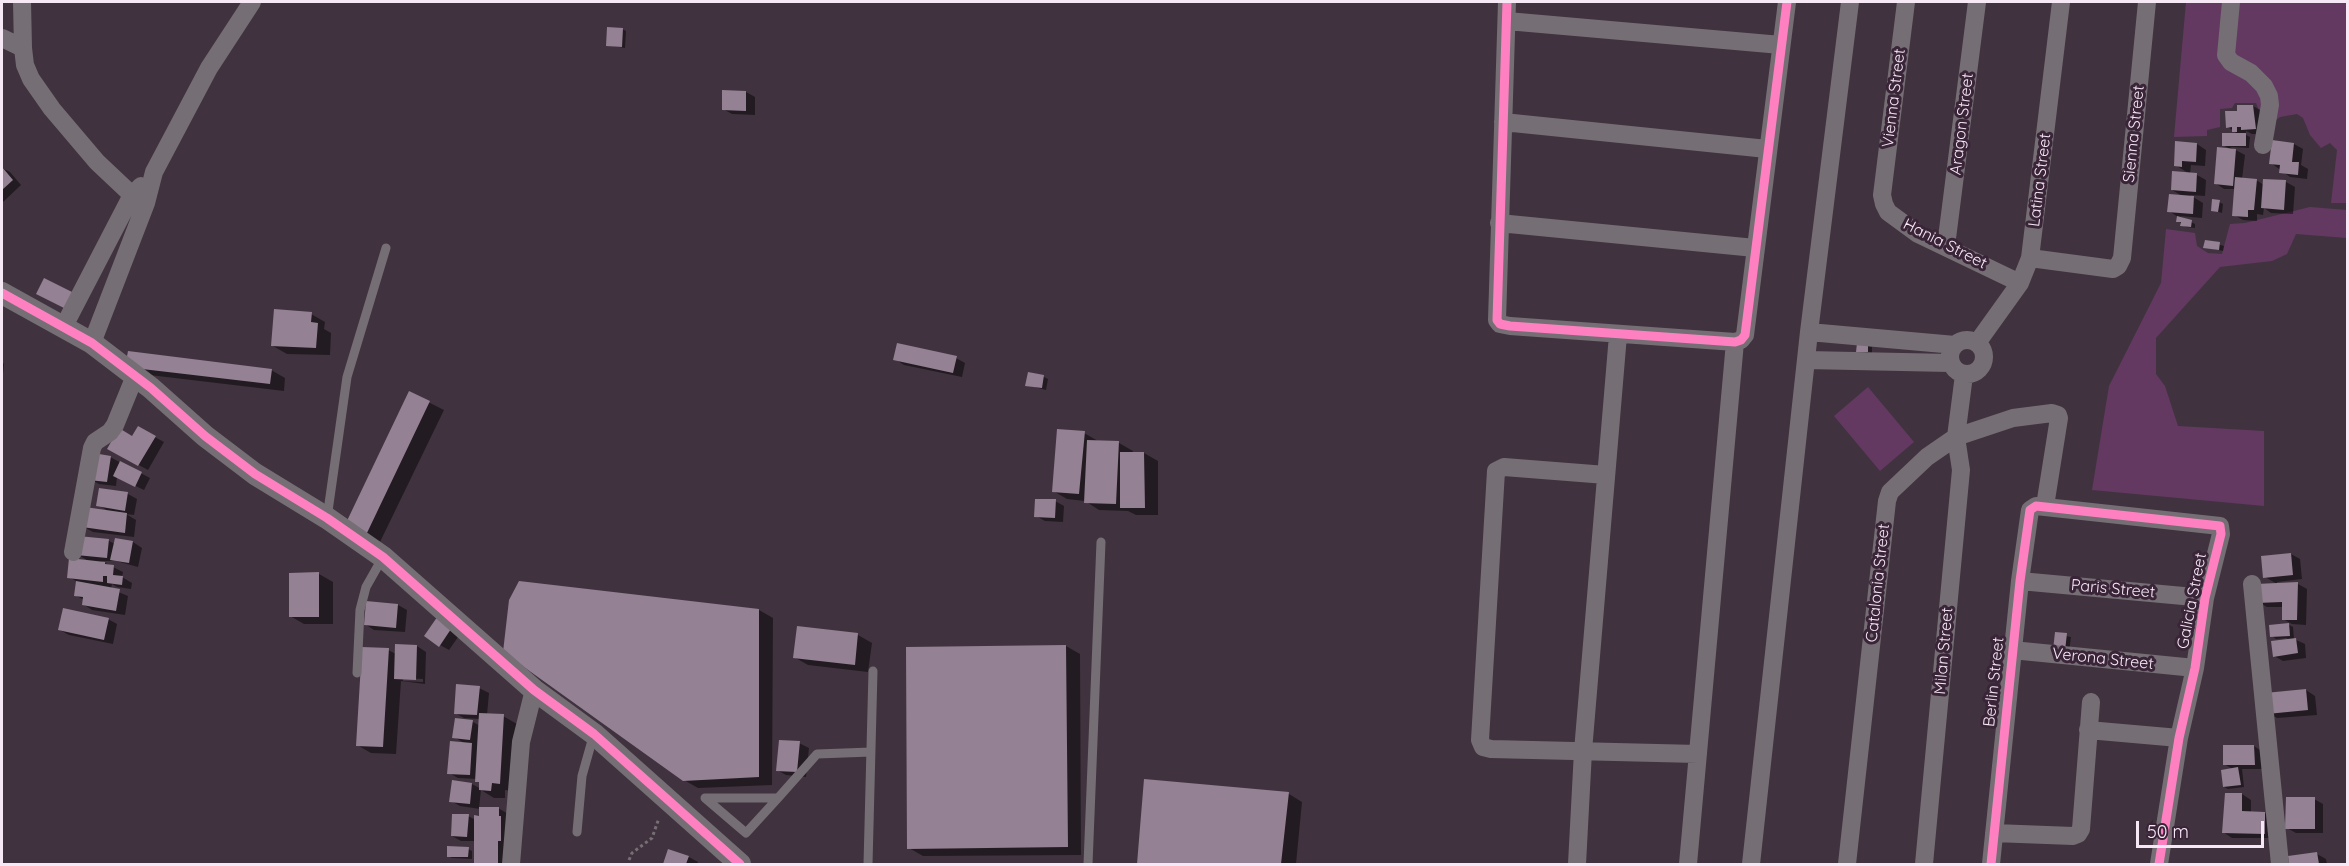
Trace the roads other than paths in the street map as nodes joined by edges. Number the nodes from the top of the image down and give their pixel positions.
1 (22, 2) edge
2 (252, 2) edge
3 (1507, 2) edge
4 (1787, 2) edge
5 (1850, 2) edge
6 (1906, 2) edge
7 (1977, 2) edge
8 (2061, 2) edge
9 (2147, 2) edge
10 (2231, 2) edge
11 (1507, 21) junction
12 (2, 38) edge
13 (1781, 45) junction
14 (23, 48) junction
15 (1503, 122) junction
16 (2263, 146) dead end
17 (1767, 149) junction
18 (1882, 195) joint
19 (139, 199) junction
20 (1499, 223) junction
21 (1946, 246) junction
22 (386, 248) dead end
23 (1755, 248) junction
24 (2030, 258) junction
25 (2020, 283) junction
26 (2, 292) edge
27 (63, 328) junction
28 (1809, 332) junction
29 (1840, 334) junction
30 (1618, 335) junction
31 (1881, 337) junction
32 (1735, 342) junction
33 (92, 343) junction
34 (1977, 343) junction
35 (1955, 345) junction
36 (1806, 360) junction
37 (1839, 360) junction
38 (1880, 361) junction
39 (1957, 369) junction
40 (135, 376) junction
41 (2058, 415) joint
42 (1956, 437) junction
43 (1606, 475) junction
44 (2040, 506) junction
45 (327, 518) junction
46 (1101, 542) dead end
47 (73, 552) dead end
48 (383, 557) junction
49 (2020, 581) junction
50 (2252, 584) dead end
51 (2205, 598) junction
52 (2012, 650) junction
53 (2195, 668) junction
54 (873, 671) dead end
55 (357, 673) dead end
56 (534, 690) junction
57 (2091, 702) dead end
58 (2088, 730) junction
59 (594, 734) junction
60 (2179, 738) junction
61 (1583, 751) junction
62 (871, 752) junction
63 (1698, 754) junction
64 (777, 798) junction
65 (577, 832) dead end
66 (1994, 833) junction
67 (511, 864) edge
68 (740, 864) edge
69 (868, 864) edge
70 (1088, 864) edge
71 (1577, 864) edge
72 (1688, 864) edge
73 (1751, 864) edge
74 (1847, 864) edge
75 (1924, 864) edge
76 (1991, 864) edge
77 (2159, 864) edge
78 (2280, 864) edge

1 - 14 street
2 - 19 street
3 - 11 street
4 - 13 street
5 - 28 street
6 - 18 street, Vienna Street
7 - 21 street, Aragon Street
8 - 24 street, Latina Street
9 - 24 street, Sienna Street
10 - 16 street
11 - 13 street
11 - 15 street
12 - 14 street
13 - 17 street
14 - 19 street
15 - 17 street
15 - 20 street
17 - 23 street
18 - 21 street, Hania Street
19 - 27 street
19 - 33 street
20 - 23 street
20 - 30 street
21 - 25 street, Hania Street
22 - 45 lane
23 - 32 street
24 - 25 street, Latina Street
25 - 34 street, Latina Street
26 - 27 street
27 - 33 street
28 - 29 street
28 - 36 street
29 - 31 street
29 - 37 street
30 - 32 street
30 - 43 street
31 - 35 street
31 - 38 street
32 - 63 street
33 - 40 street
34 - 35 street
34 - 39 street
35 - 39 street
36 - 37 street
36 - 73 street
37 - 38 street
38 - 39 street
39 - 42 street, Milan Street
40 - 45 street
40 - 47 street
41 - 42 street, Catalonia Street
41 - 44 street, Berlin Street
42 - 74 street, Catalonia Street
42 - 75 street, Milan Street
43 - 61 street
43 - 61 street
44 - 49 street, Berlin Street
44 - 51 street, Galicia Street
45 - 48 street
46 - 70 lane
48 - 55 lane
48 - 56 street
49 - 51 street, Paris Street
49 - 52 street, Berlin Street
50 - 78 street
51 - 53 street, Galicia Street
52 - 53 street, Verona Street
52 - 66 street, Berlin Street
53 - 60 street, Galicia Street
54 - 62 lane
56 - 59 street
56 - 67 street
57 - 58 street
58 - 60 street
58 - 66 street
59 - 65 lane
59 - 68 street
60 - 77 street, Galicia Street
61 - 63 street
61 - 71 street
62 - 64 lane
62 - 69 lane
63 - 72 street
64 - 64 lane
66 - 76 street, Berlin Street

